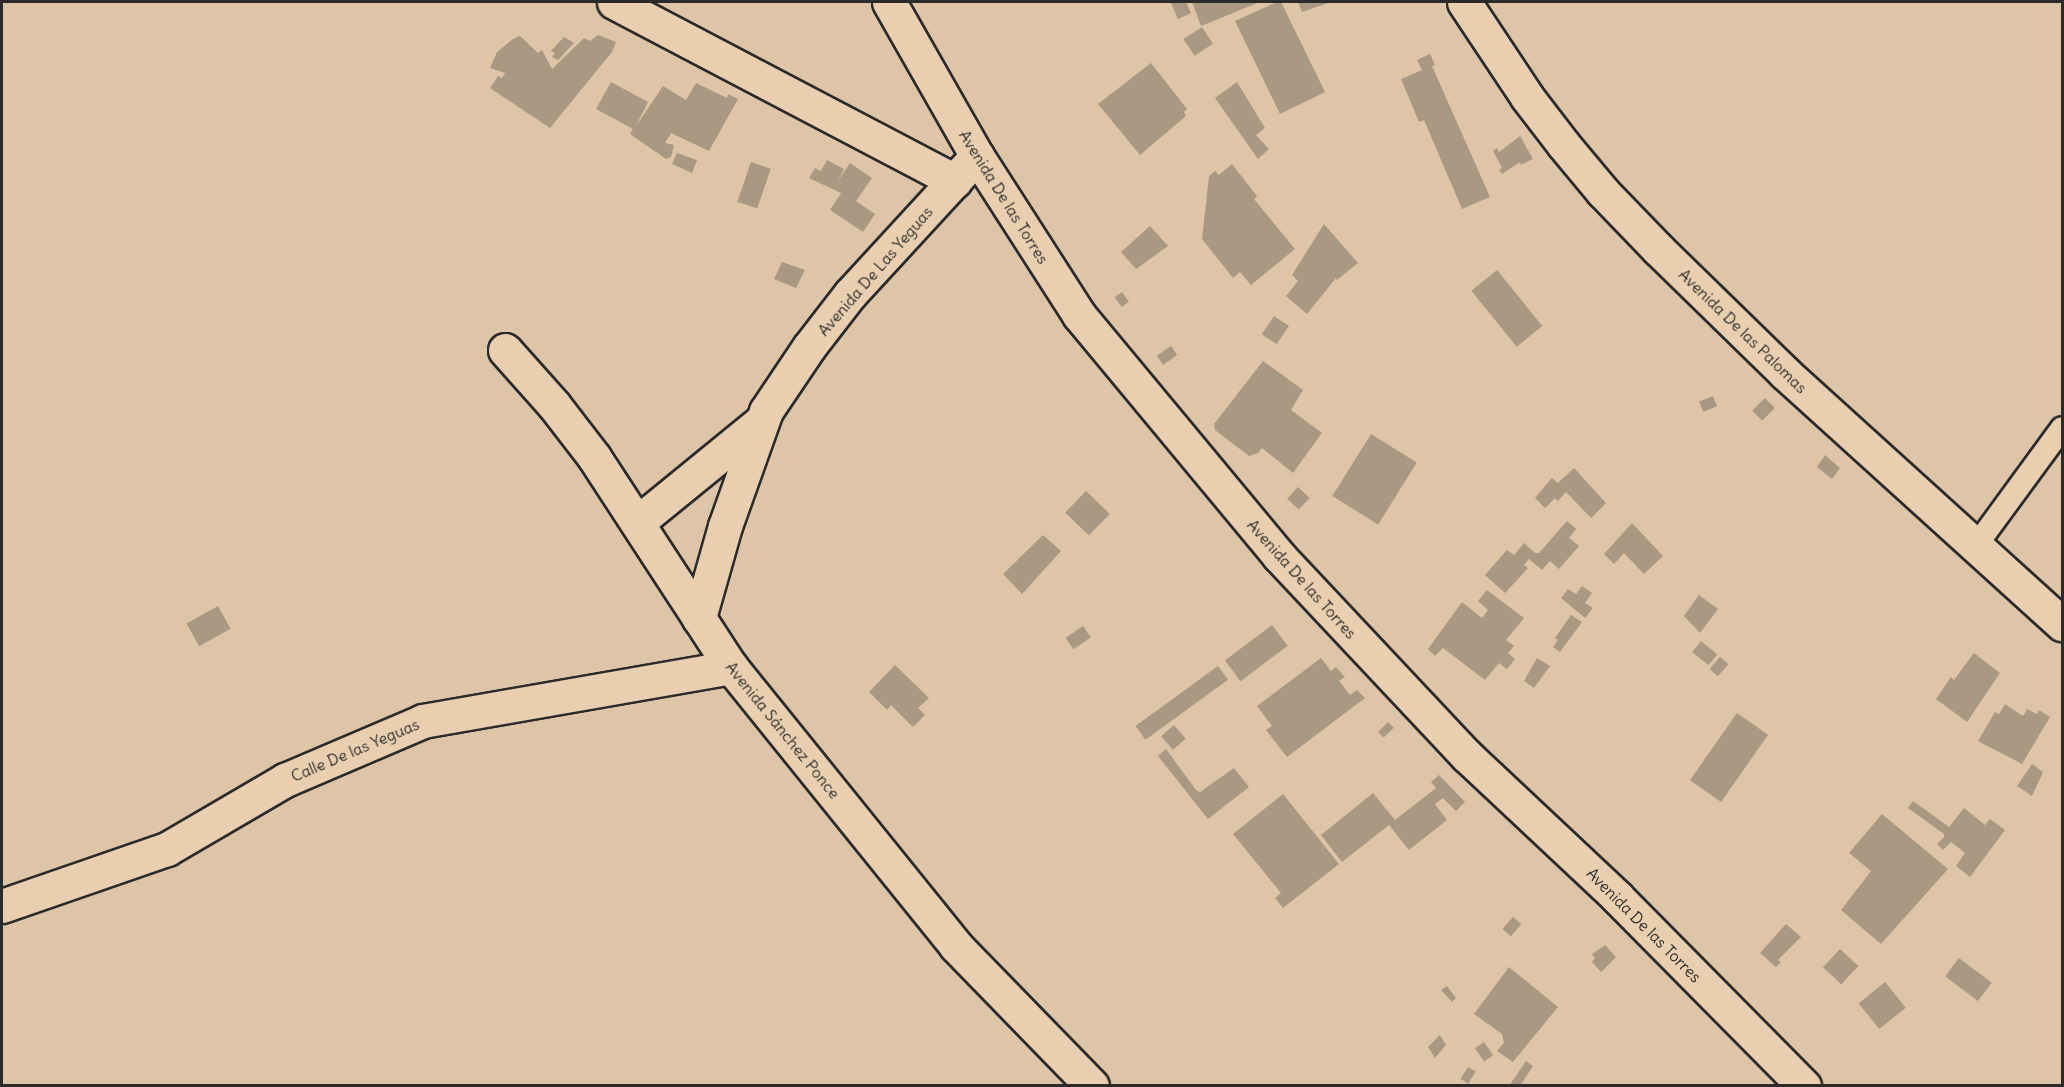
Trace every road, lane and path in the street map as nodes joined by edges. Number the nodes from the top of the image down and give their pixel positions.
1 (614, 2) edge
2 (889, 2) edge
3 (1464, 2) edge
4 (977, 156) junction
5 (955, 181) junction
6 (505, 350) dead end
7 (762, 421) junction
8 (2062, 428) edge
9 (638, 522) junction
10 (1975, 547) junction
11 (699, 618) junction
12 (2062, 624) edge
13 (731, 667) junction
14 (2, 906) edge
15 (1083, 1083) edge
16 (1804, 1086) edge

1 - 5 street
2 - 4 street, Avenida De las Torres
3 - 10 street, Avenida De las Palomas
4 - 5 street, Avenida De Las Yeguas
4 - 16 street, Avenida De las Torres
5 - 7 street, Avenida De Las Yeguas
6 - 9 street, Avenida Sánchez Ponce
7 - 9 street, Avenida De Las Yeguas
7 - 11 street, Avenida De Las Yeguas
8 - 10 lane
9 - 11 street, Avenida Sánchez Ponce
10 - 12 street, Avenida De las Palomas
11 - 13 street, Avenida Sánchez Ponce
13 - 14 street, Calle De las Yeguas
13 - 15 street, Avenida Sánchez Ponce

